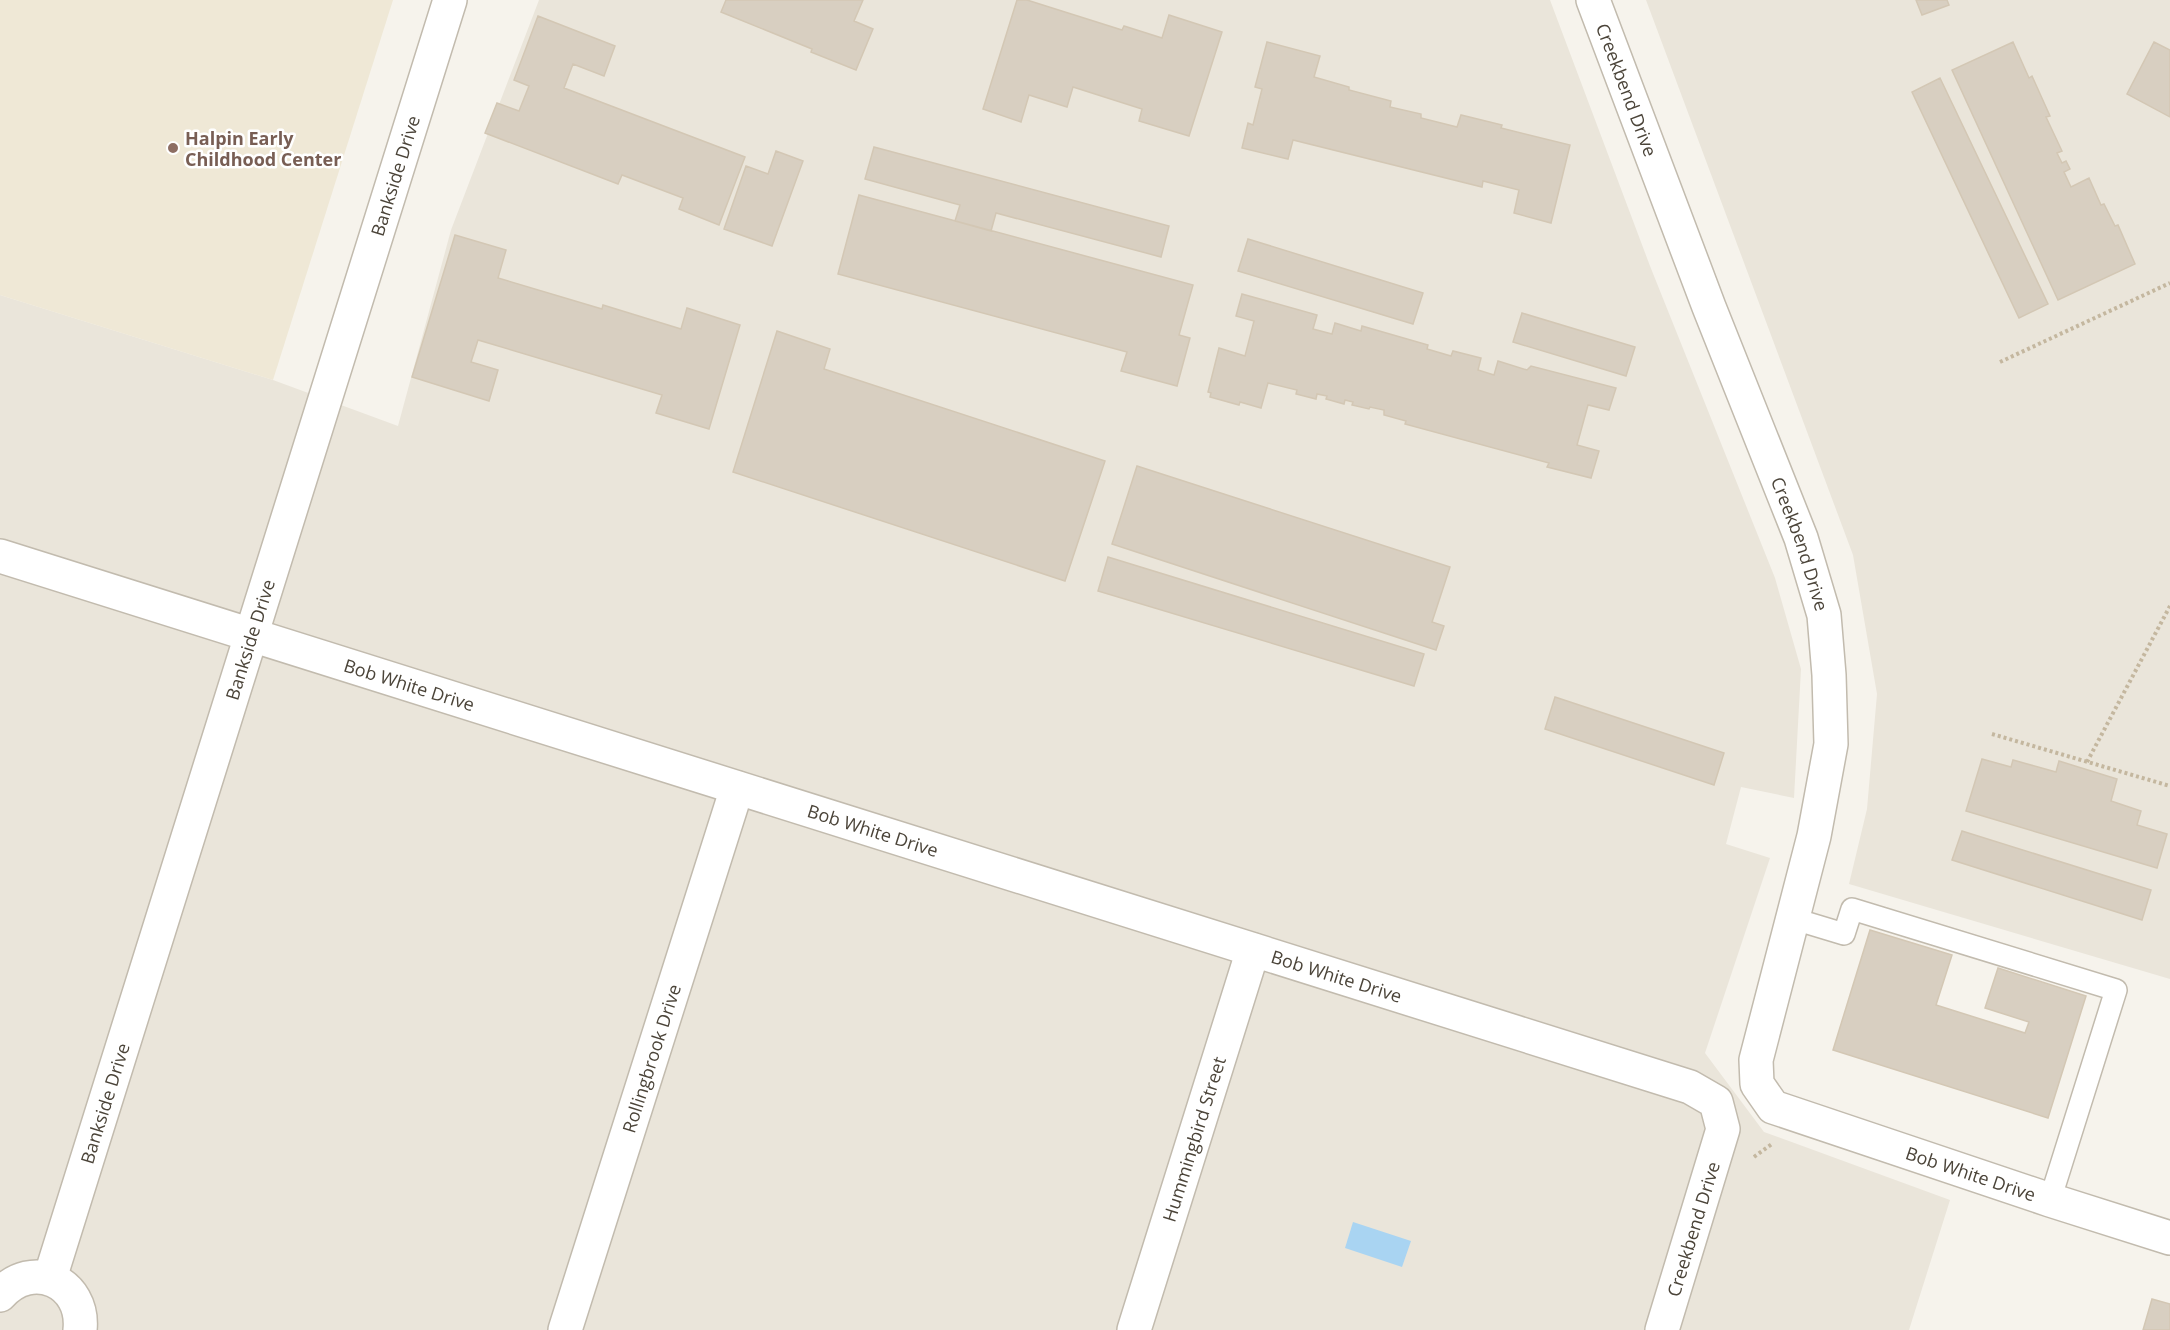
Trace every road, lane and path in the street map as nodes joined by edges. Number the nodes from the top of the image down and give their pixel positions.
1 (450, 0) edge
2 (1593, 0) edge
3 (2170, 283) edge
4 (2000, 362) dead end
5 (0, 555) edge
6 (2170, 606) edge
7 (251, 634) junction
8 (1992, 734) dead end
9 (2087, 762) junction
10 (2170, 786) edge
11 (737, 788) junction
12 (1791, 918) junction
13 (1253, 950) junction
14 (1784, 1110) junction
15 (1723, 1129) joint
16 (1714, 1159) junction
17 (2050, 1200) junction
18 (2170, 1238) edge
19 (50, 1278) junction
20 (0, 1295) edge
21 (80, 1330) edge
22 (565, 1330) edge
23 (1134, 1330) edge
24 (1662, 1330) edge

1 - 7 street, Bankside Drive
2 - 12 street, Creekbend Drive
3 - 4 path
5 - 7 street, Bob White Drive
6 - 9 path
7 - 11 street, Bob White Drive
7 - 19 street, Bankside Drive
8 - 9 path
9 - 10 path
11 - 13 street, Bob White Drive
11 - 22 street, Rollingbrook Drive
12 - 14 street, Creekbend Drive
12 - 17 lane
13 - 15 street, Bob White Drive
13 - 23 street, Hummingbird Street
14 - 16 path
14 - 17 street, Bob White Drive
15 - 16 street, Creekbend Drive
16 - 24 street, Creekbend Drive
17 - 18 street, Bob White Drive
19 - 20 street
19 - 21 street

